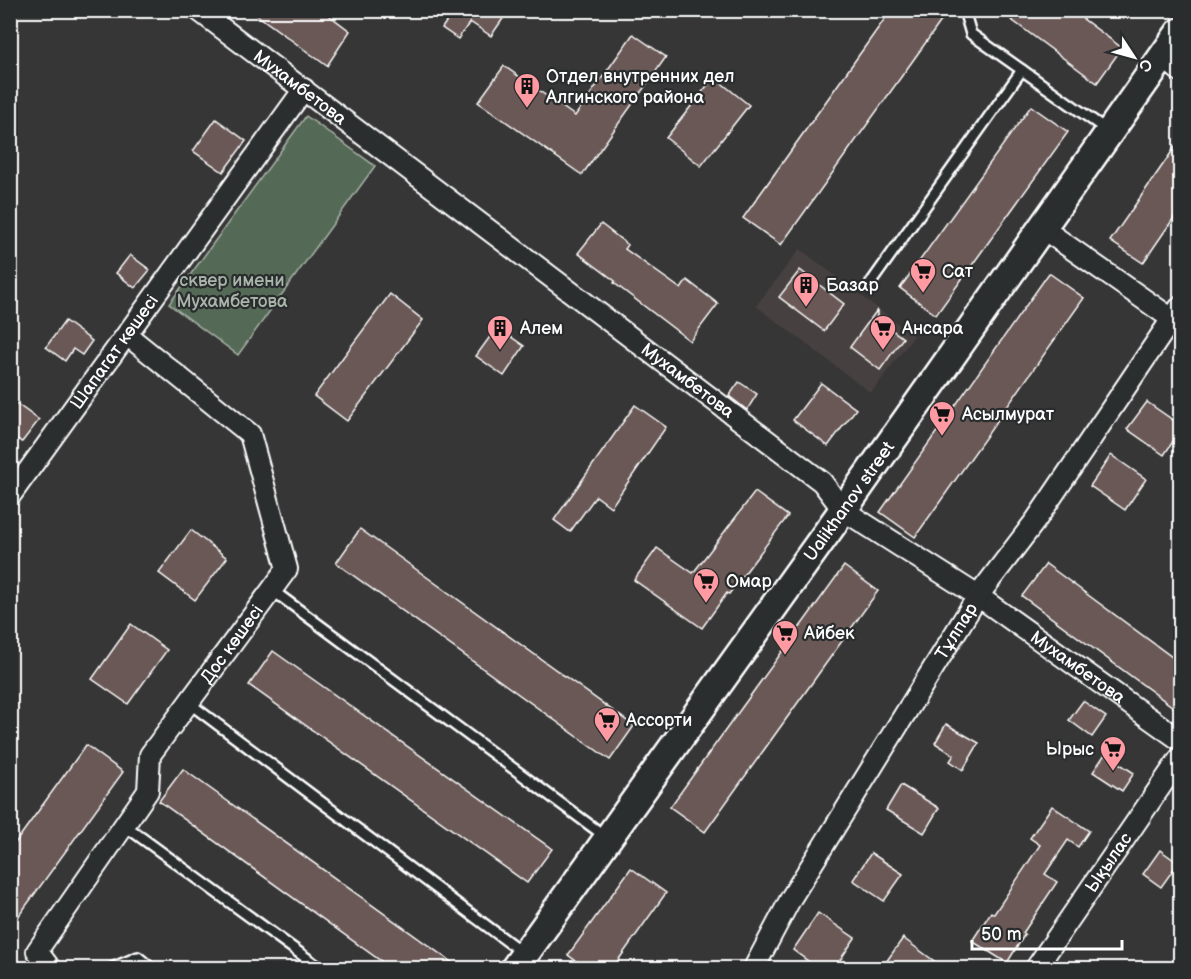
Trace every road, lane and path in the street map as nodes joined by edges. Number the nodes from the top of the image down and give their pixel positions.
1 (198, 10) edge
2 (964, 10) edge
3 (1180, 32) edge
4 (1172, 64) edge
5 (1022, 70) junction
6 (304, 89) junction
7 (1110, 132) junction
8 (1042, 228) junction
9 (870, 284) dead end
10 (1177, 313) edge
11 (127, 335) junction
12 (10, 496) edge
13 (843, 510) junction
14 (272, 590) junction
15 (978, 596) junction
16 (189, 703) junction
17 (1180, 740) edge
18 (1180, 758) edge
19 (124, 825) junction
20 (608, 838) junction
21 (520, 962) edge
22 (50, 969) edge
23 (112, 969) edge
24 (151, 969) edge
25 (320, 969) edge
26 (754, 969) edge
27 (1036, 969) edge

1 - 6 street, Мухамбетова
2 - 5 lane
3 - 4 street, Ualikhanov street
4 - 7 street, Ualikhanov street
5 - 7 lane
5 - 9 lane
6 - 11 street, Шапагат көшесі
6 - 13 street, Мухамбетова
7 - 8 street, Ualikhanov street
8 - 10 street
8 - 13 street, Ualikhanov street
10 - 15 street, Тұлпар
11 - 12 street, Шапагат көшесі
11 - 14 street, Дос көшесі
13 - 15 street, Мухамбетова
13 - 20 street, Ualikhanov street
14 - 16 street, Дос көшесі
14 - 20 lane
15 - 17 street, Мухамбетова
15 - 26 street, Тұлпар
16 - 19 street, Дос көшесі
16 - 21 lane
18 - 27 street, Ықылас
19 - 22 street, Дос көшесі
19 - 25 lane
20 - 21 street, Ualikhanov street
23 - 24 lane

